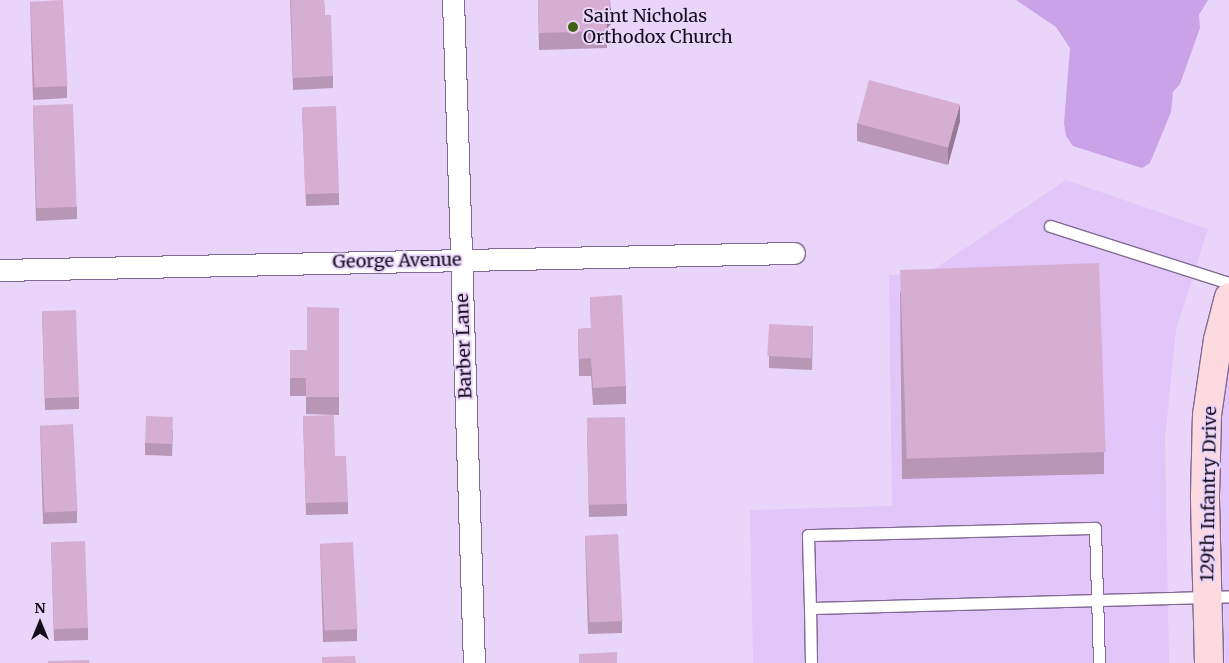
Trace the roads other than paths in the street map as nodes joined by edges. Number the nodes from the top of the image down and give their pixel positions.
1 (453, 0) edge
2 (1050, 226) dead end
3 (794, 253) dead end
4 (462, 260) junction
5 (0, 270) edge
6 (1229, 283) edge
7 (1229, 297) edge
8 (1218, 597) edge
9 (1097, 600) junction
10 (810, 608) junction
11 (474, 663) edge
12 (811, 663) edge
13 (1099, 663) edge
14 (1209, 663) edge

1 - 4 street, Barber Lane
2 - 6 lane
3 - 4 street, George Avenue
4 - 5 street, George Avenue
4 - 11 street, Barber Lane
7 - 8 street, 129th Infantry Drive
8 - 9 lane
8 - 14 street, 129th Infantry Drive
9 - 10 lane
9 - 10 lane
9 - 13 lane
10 - 12 lane

